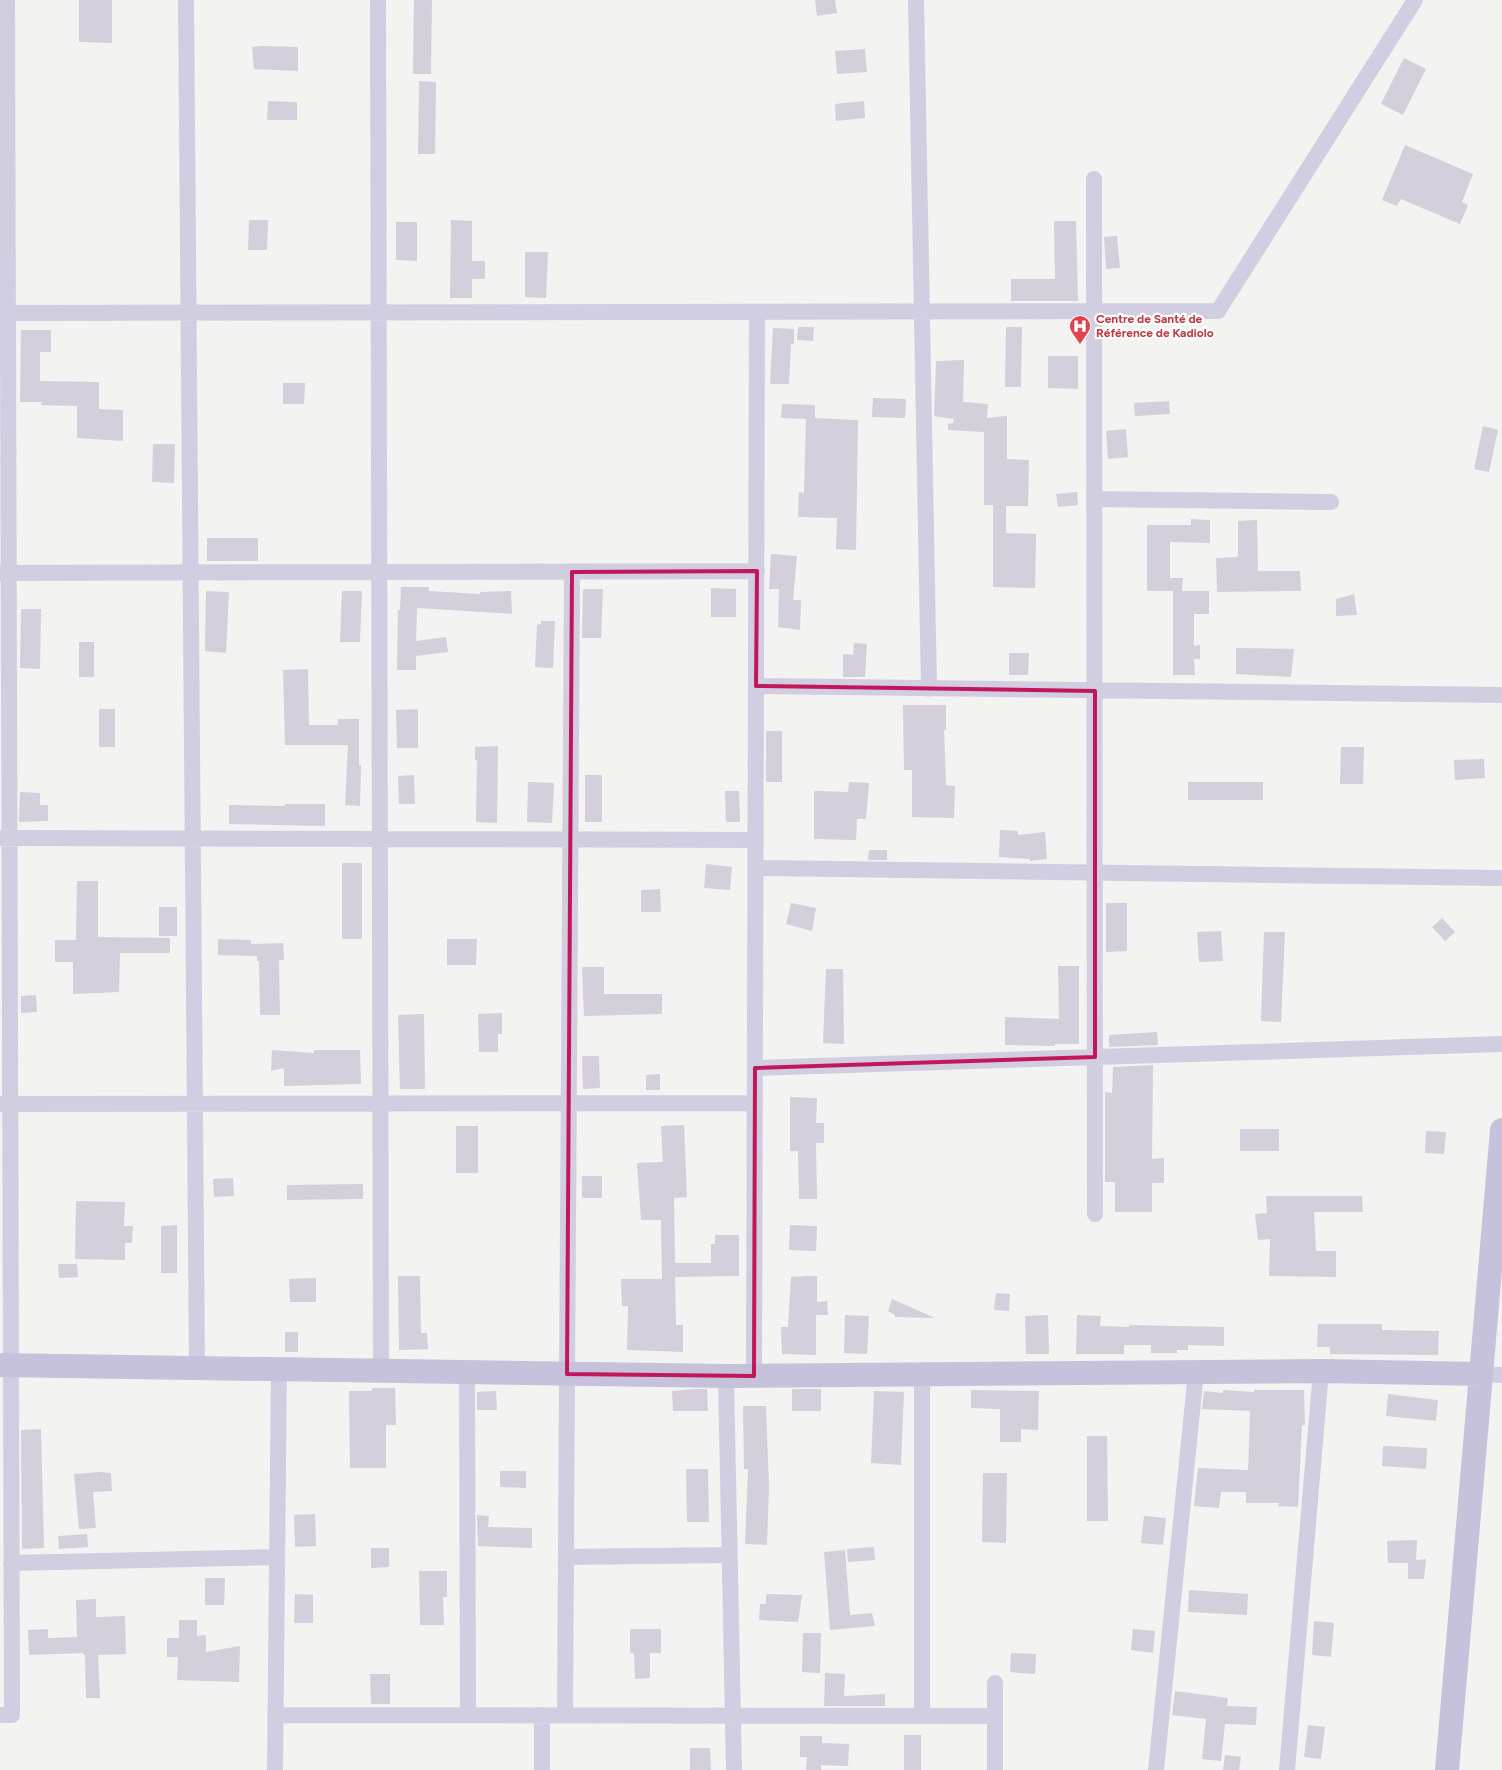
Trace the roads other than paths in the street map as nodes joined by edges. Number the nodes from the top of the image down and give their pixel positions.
1 (7, 0) edge
2 (186, 0) edge
3 (378, 0) edge
4 (916, 0) edge
5 (1414, 0) edge
6 (1094, 179) dead end
7 (379, 312) junction
8 (757, 312) junction
9 (922, 312) junction
10 (1094, 312) junction
11 (4, 313) edge
12 (188, 313) junction
13 (1094, 499) junction
14 (1331, 502) dead end
15 (756, 571) junction
16 (379, 572) junction
17 (572, 572) junction
18 (190, 573) junction
19 (4, 574) edge
20 (756, 686) junction
21 (929, 688) junction
22 (1094, 690) junction
23 (1502, 695) edge
24 (5, 838) edge
25 (192, 838) junction
26 (380, 839) junction
27 (571, 839) junction
28 (756, 840) junction
29 (756, 868) junction
30 (1095, 872) junction
31 (1502, 878) edge
32 (1502, 1044) edge
33 (1095, 1057) junction
34 (755, 1068) junction
35 (381, 1103) junction
36 (569, 1103) junction
37 (755, 1103) junction
38 (5, 1104) edge
39 (194, 1104) junction
40 (1502, 1130) edge
41 (1095, 1214) dead end
42 (1498, 1215) edge
43 (5, 1365) edge
44 (197, 1368) junction
45 (278, 1369) junction
46 (381, 1371) junction
47 (1322, 1371) junction
48 (467, 1372) junction
49 (1196, 1372) junction
50 (567, 1374) junction
51 (922, 1375) junction
52 (1491, 1375) edge
53 (726, 1376) junction
54 (754, 1376) junction
55 (730, 1555) junction
56 (277, 1557) junction
57 (566, 1557) junction
58 (11, 1562) junction
59 (995, 1683) dead end
60 (275, 1715) junction
61 (468, 1715) junction
62 (542, 1715) junction
63 (565, 1715) junction
64 (733, 1715) junction
65 (0, 1716) edge
66 (922, 1716) junction
67 (995, 1716) junction
68 (275, 1770) edge
69 (542, 1770) edge
70 (734, 1770) edge
71 (995, 1770) edge
72 (1156, 1770) edge
73 (1287, 1770) edge
74 (1447, 1770) edge

1 - 11 street
2 - 12 street
3 - 7 street
4 - 9 street
5 - 10 street
6 - 10 street
7 - 8 street
7 - 12 street
7 - 16 street
8 - 9 street
8 - 15 street
9 - 10 street
9 - 21 street
10 - 13 street
11 - 12 street
11 - 19 street
12 - 18 street
13 - 14 street
13 - 22 street
15 - 17 street
15 - 20 street
16 - 17 street
16 - 18 street
16 - 26 street
17 - 27 street
18 - 19 street
18 - 25 street
19 - 24 street
20 - 21 street
20 - 28 street
21 - 22 street
22 - 23 street
22 - 30 street
24 - 25 street
24 - 38 street
25 - 26 street
25 - 39 street
26 - 27 street
26 - 35 street
27 - 28 street
27 - 36 street
28 - 29 street
29 - 30 street
29 - 34 street
30 - 31 street
30 - 33 street
32 - 33 street
33 - 34 street
33 - 41 street
34 - 37 street
35 - 36 street
35 - 39 street
35 - 46 street
36 - 37 street
36 - 50 street
37 - 54 street
38 - 39 street
38 - 43 street
39 - 44 street
40 - 42 street
42 - 52 street
43 - 44 street
43 - 58 street
44 - 45 street
45 - 46 street
45 - 56 street
46 - 48 street
47 - 49 street
47 - 52 street
47 - 73 street
48 - 50 street
48 - 61 street
49 - 51 street
49 - 72 street
50 - 53 street
50 - 57 street
51 - 54 street
51 - 66 street
52 - 74 street
53 - 54 street
53 - 55 street
55 - 57 street
55 - 64 street
56 - 58 street
56 - 60 street
57 - 63 street
58 - 65 street
59 - 67 street
60 - 61 street
60 - 68 street
61 - 62 street
62 - 63 street
62 - 69 street
63 - 64 street
64 - 66 street
64 - 70 street
66 - 67 street
67 - 71 street

